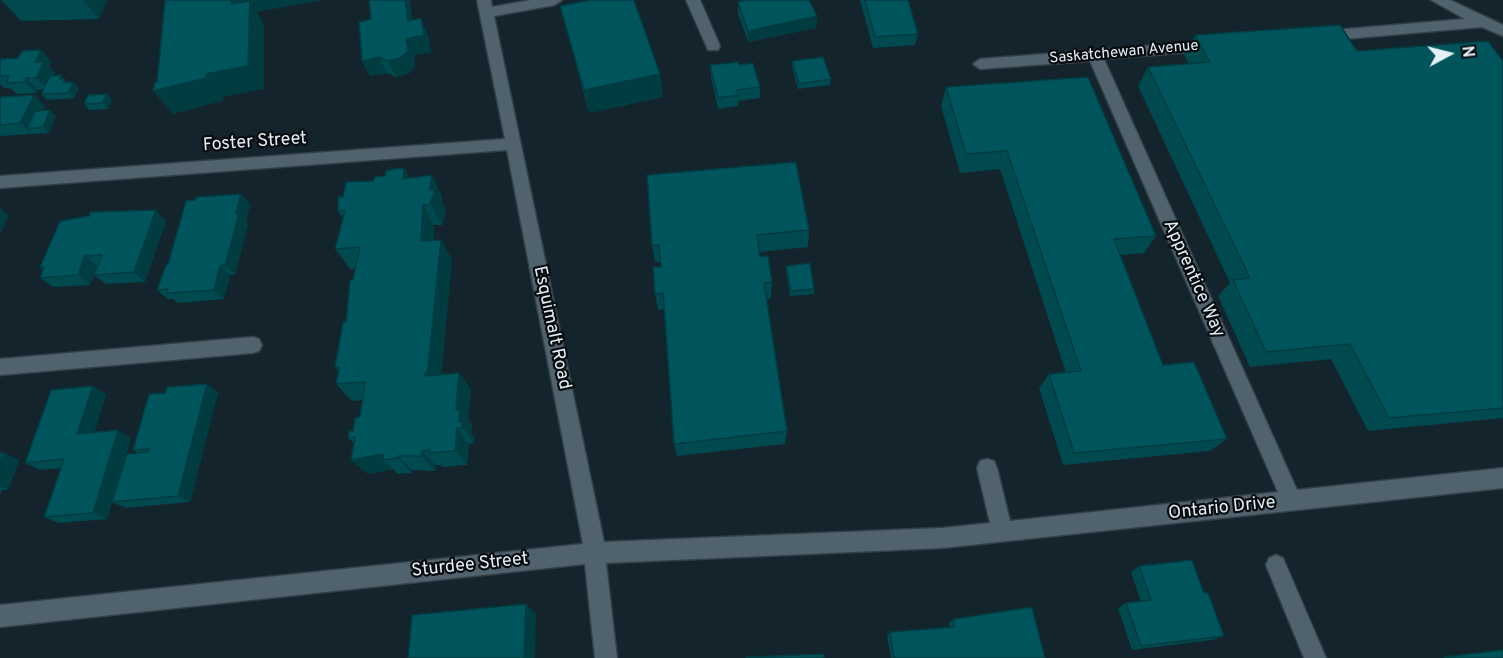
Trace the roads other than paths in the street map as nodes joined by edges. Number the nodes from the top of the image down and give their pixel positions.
1 (555, 0) edge
2 (693, 0) edge
3 (1438, 0) edge
4 (485, 7) edge
5 (1482, 22) junction
6 (1503, 31) edge
7 (1304, 38) edge
8 (1223, 45) edge
9 (713, 46) dead end
10 (1095, 56) junction
11 (980, 64) dead end
12 (513, 144) junction
13 (0, 182) edge
14 (253, 345) dead end
15 (0, 367) edge
16 (987, 468) dead end
17 (1503, 478) edge
18 (1292, 501) junction
19 (1004, 532) junction
20 (942, 538) joint
21 (594, 553) junction
22 (1276, 565) dead end
23 (0, 616) edge
24 (606, 658) edge
25 (1315, 658) edge

1 - 4 street
2 - 9 street
3 - 5 street
4 - 12 street, Esquimalt Road
5 - 6 street
5 - 7 street
8 - 10 street, Saskatchewan Avenue
10 - 11 street, Saskatchewan Avenue
10 - 18 street, Apprentice Way
12 - 13 street, Foster Street
12 - 21 street, Esquimalt Road
14 - 15 street
16 - 19 street
17 - 18 street, Ontario Drive
18 - 19 street, Ontario Drive
19 - 20 street, Ontario Drive
20 - 21 street, Sturdee Street
21 - 23 street, Sturdee Street
21 - 24 street, Esquimalt Road
22 - 25 street

